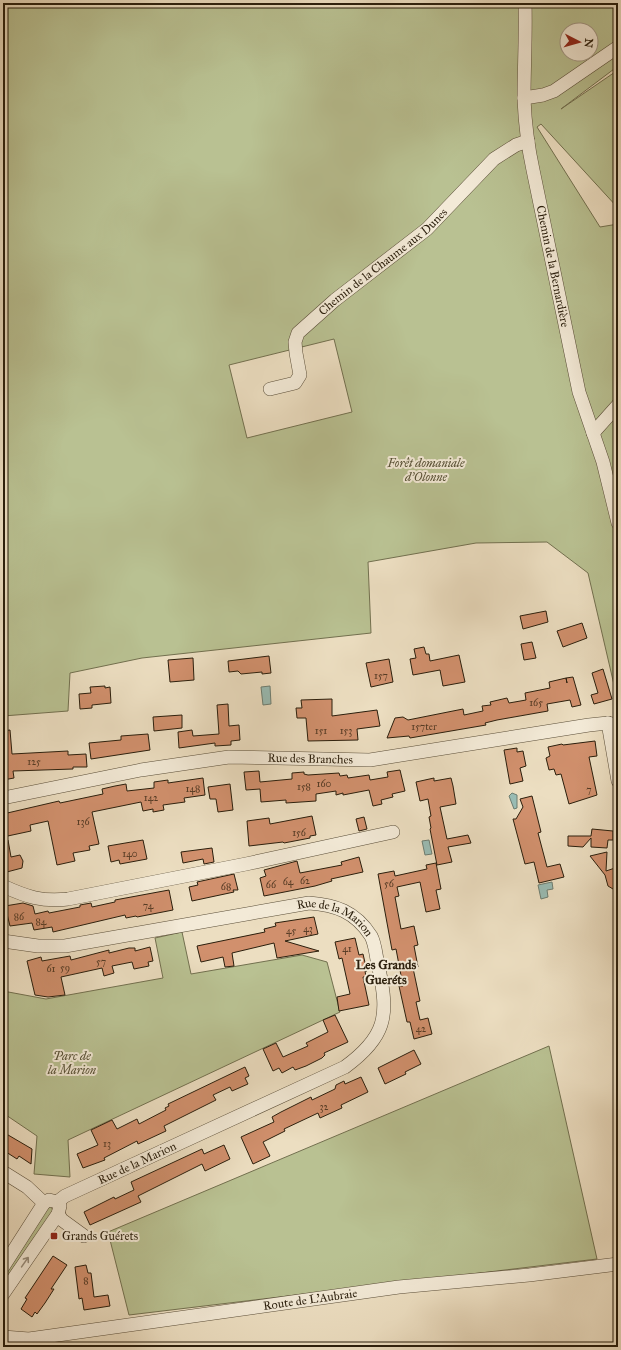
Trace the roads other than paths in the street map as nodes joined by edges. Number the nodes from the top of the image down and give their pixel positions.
1 (525, 3) edge
2 (618, 47) edge
3 (524, 98) junction
4 (528, 141) junction
5 (270, 389) dead end
6 (618, 406) edge
7 (593, 433) junction
8 (618, 523) edge
9 (613, 724) edge
10 (618, 781) edge
11 (3, 798) edge
12 (393, 832) dead end
13 (3, 886) edge
14 (3, 940) edge
15 (3, 1172) edge
16 (44, 1202) junction
17 (58, 1208) junction
18 (84, 1236) dead end
19 (618, 1264) edge
20 (3, 1266) edge
21 (3, 1294) edge
22 (3, 1337) edge

1 - 3 street, Chemin de la Bernardière
2 - 3 street
3 - 4 street, Chemin de la Bernardière
4 - 5 street, Chemin de la Chaume aux Dunes
4 - 7 street, Chemin de la Bernardière
6 - 7 street
7 - 8 street, Chemin de la Bernardière
9 - 10 street
9 - 11 street, Rue des Branches
12 - 13 street
14 - 17 street, Rue de la Marion
15 - 16 street
16 - 17 street
16 - 20 street
17 - 18 street
21 -> 17 street
19 - 22 street, Route de L'Aubraie

